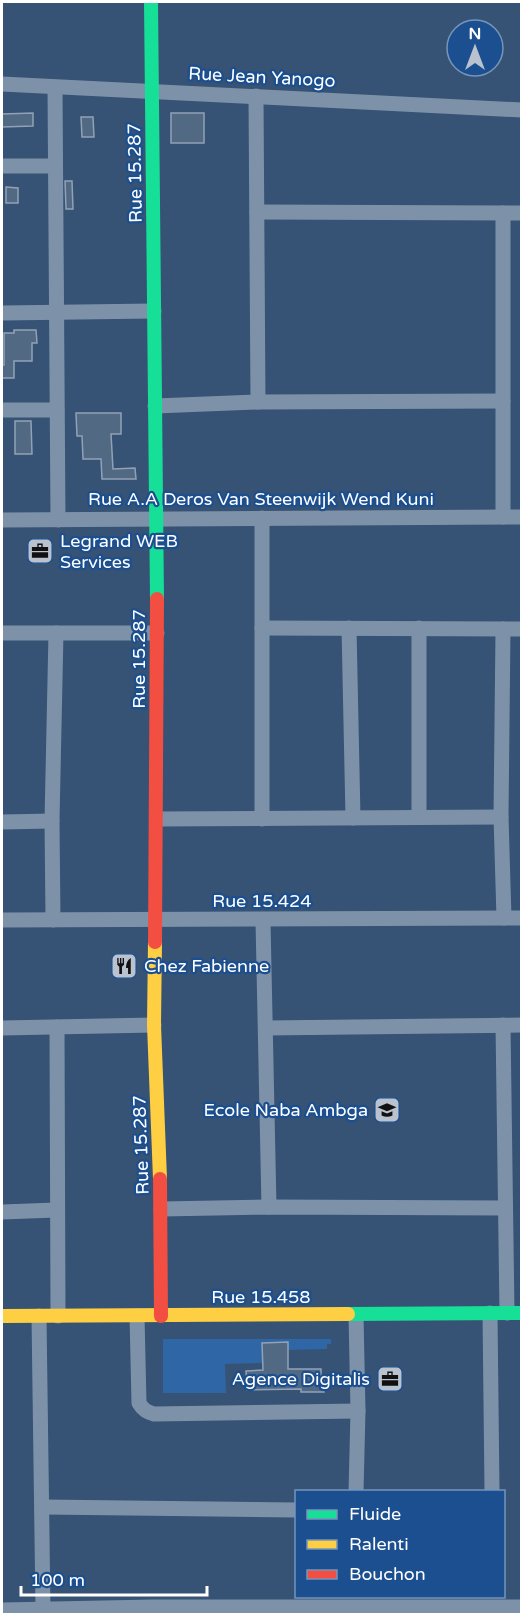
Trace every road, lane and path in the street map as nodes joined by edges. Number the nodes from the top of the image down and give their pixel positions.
1 (151, 2) edge
2 (2, 84) edge
3 (55, 88) junction
4 (152, 92) junction
5 (256, 96) junction
6 (522, 110) edge
7 (2, 166) edge
8 (55, 166) junction
9 (256, 212) junction
10 (503, 213) junction
11 (522, 213) edge
12 (154, 311) junction
13 (56, 312) junction
14 (2, 313) edge
15 (503, 401) junction
16 (258, 402) junction
17 (155, 406) junction
18 (2, 410) edge
19 (57, 410) junction
20 (503, 517) junction
21 (522, 517) edge
22 (262, 518) junction
23 (156, 519) junction
24 (2, 520) edge
25 (58, 520) junction
26 (262, 628) junction
27 (349, 628) junction
28 (418, 628) junction
29 (503, 629) junction
30 (522, 629) edge
31 (2, 633) edge
32 (56, 633) junction
33 (157, 633) junction
34 (418, 817) junction
35 (352, 818) junction
36 (501, 818) junction
37 (157, 819) junction
38 (262, 819) junction
39 (52, 821) junction
40 (2, 822) edge
41 (504, 918) junction
42 (522, 918) edge
43 (2, 920) edge
44 (53, 920) junction
45 (155, 920) junction
46 (263, 921) junction
47 (522, 1024) edge
48 (154, 1025) junction
49 (503, 1025) junction
50 (57, 1027) junction
51 (2, 1028) edge
52 (266, 1028) junction
53 (269, 1207) junction
54 (504, 1208) junction
55 (161, 1209) junction
56 (56, 1210) junction
57 (2, 1212) edge
58 (490, 1313) junction
59 (514, 1313) edge
60 (356, 1315) junction
61 (2, 1316) edge
62 (39, 1316) junction
63 (58, 1316) junction
64 (137, 1316) junction
65 (161, 1316) junction
66 (358, 1411) junction
67 (357, 1490) edge
68 (492, 1490) edge
69 (43, 1507) junction
70 (295, 1510) edge
71 (358, 1606) edge
72 (492, 1606) edge
73 (522, 1607) edge
74 (2, 1610) edge
75 (43, 1610) junction
76 (153, 1611) edge

1 - 4 street, Rue 15.287
2 - 3 street, Rue Jean Yanogo
3 - 4 street, Rue Jean Yanogo
3 - 8 street
4 - 5 street, Rue Jean Yanogo
4 - 12 street, Rue 15.287
5 - 6 street, Rue Jean Yanogo
5 - 9 street
7 - 8 street
8 - 13 street
9 - 10 street
9 - 16 street
10 - 11 street
10 - 15 street
12 - 13 street
12 - 17 street, Rue 15.287
13 - 14 street
13 - 19 street
15 - 16 street
15 - 20 street
16 - 17 street
17 - 23 street, Rue 15.287
18 - 19 street
19 - 25 street
20 - 21 street, Rue A.A Deros Van Steenwijk Wend Kuni
20 - 22 street, Rue A.A Deros Van Steenwijk Wend Kuni
22 - 23 street, Rue A.A Deros Van Steenwijk Wend Kuni
22 - 26 street
23 - 25 street, Rue A.A Deros Van Steenwijk Wend Kuni
23 - 33 street, Rue 15.287
24 - 25 street, Rue A.A Deros Van Steenwijk Wend Kuni
26 - 27 street
26 - 38 street
27 - 28 street
27 - 35 street
28 - 29 street
28 - 34 street
29 - 30 street
29 - 36 street
31 - 32 street
32 - 33 street
32 - 39 street
33 - 37 street, Rue 15.287
34 - 35 street
34 - 36 street
35 - 38 street
36 - 41 street
37 - 38 street
37 - 45 street, Rue 15.287
39 - 40 street
39 - 44 street
41 - 42 street, Rue 15.424
41 - 46 street, Rue 15.424
43 - 44 street, Rue 15.424
44 - 45 street, Rue 15.424
45 - 46 street, Rue 15.424
45 - 48 street, Rue 15.287
46 - 52 street
47 - 49 street
48 - 50 street
48 - 55 street, Rue 15.287
49 - 52 street
49 - 54 street
50 - 51 street
50 - 56 street
52 - 53 street
53 - 54 street
53 - 55 street
54 - 59 street
55 - 65 street, Rue 15.287
56 - 57 street
56 - 63 street
58 - 59 street, Rue 15.458
58 - 60 street, Rue 15.458
58 - 68 street
60 - 65 street, Rue 15.458
60 - 66 street
61 - 62 street, Rue 15.458
62 - 63 street, Rue 15.458
62 - 69 street
63 - 64 street, Rue 15.458
64 - 65 street, Rue 15.458
64 - 66 street
66 - 67 street
69 - 70 street
69 - 75 street
71 - 72 street
71 - 76 street
72 - 73 street
74 - 75 street
75 - 76 street

